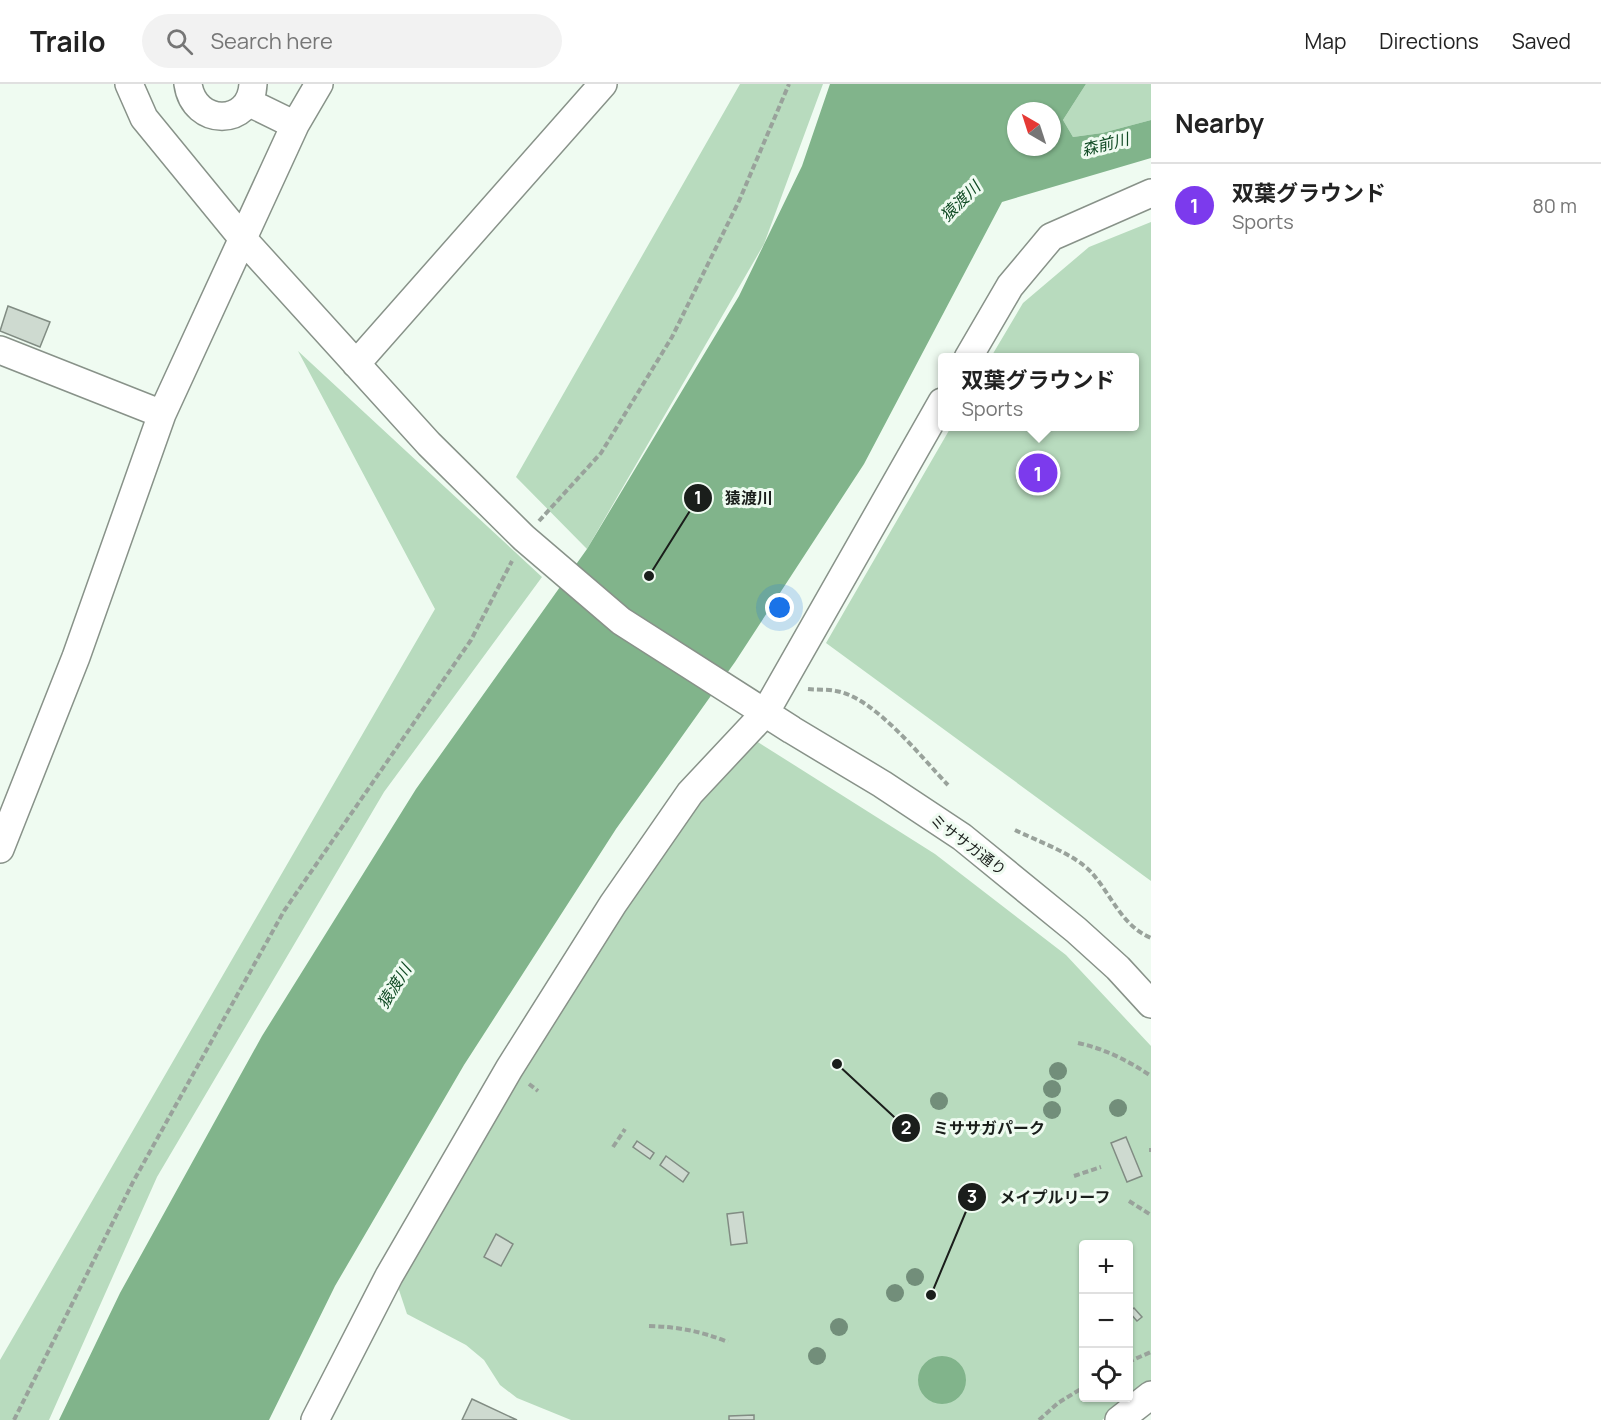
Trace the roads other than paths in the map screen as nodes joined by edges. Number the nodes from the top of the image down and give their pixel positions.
1 (129, 84) edge
2 (188, 84) edge
3 (319, 84) edge
4 (603, 84) edge
5 (251, 93) edge
6 (295, 125) junction
7 (1151, 193) edge
8 (243, 239) junction
9 (0, 350) edge
10 (970, 353) edge
11 (356, 364) junction
12 (938, 409) edge
13 (162, 414) junction
14 (765, 713) junction
15 (0, 849) edge
16 (1151, 1004) edge
17 (1151, 1395) edge
18 (315, 1420) edge
19 (1119, 1420) edge

1 - 8 street, ミササガ通り
2 - 5 street
3 - 6 street
4 - 11 street
5 - 6 street
6 - 8 street
7 - 10 street
8 - 11 street, ミササガ通り
8 - 13 street
9 - 13 street
11 - 14 street, ミササガ通り
12 - 14 street
13 - 15 street
14 - 16 street, ミササガ通り
14 - 18 street
17 - 19 street

